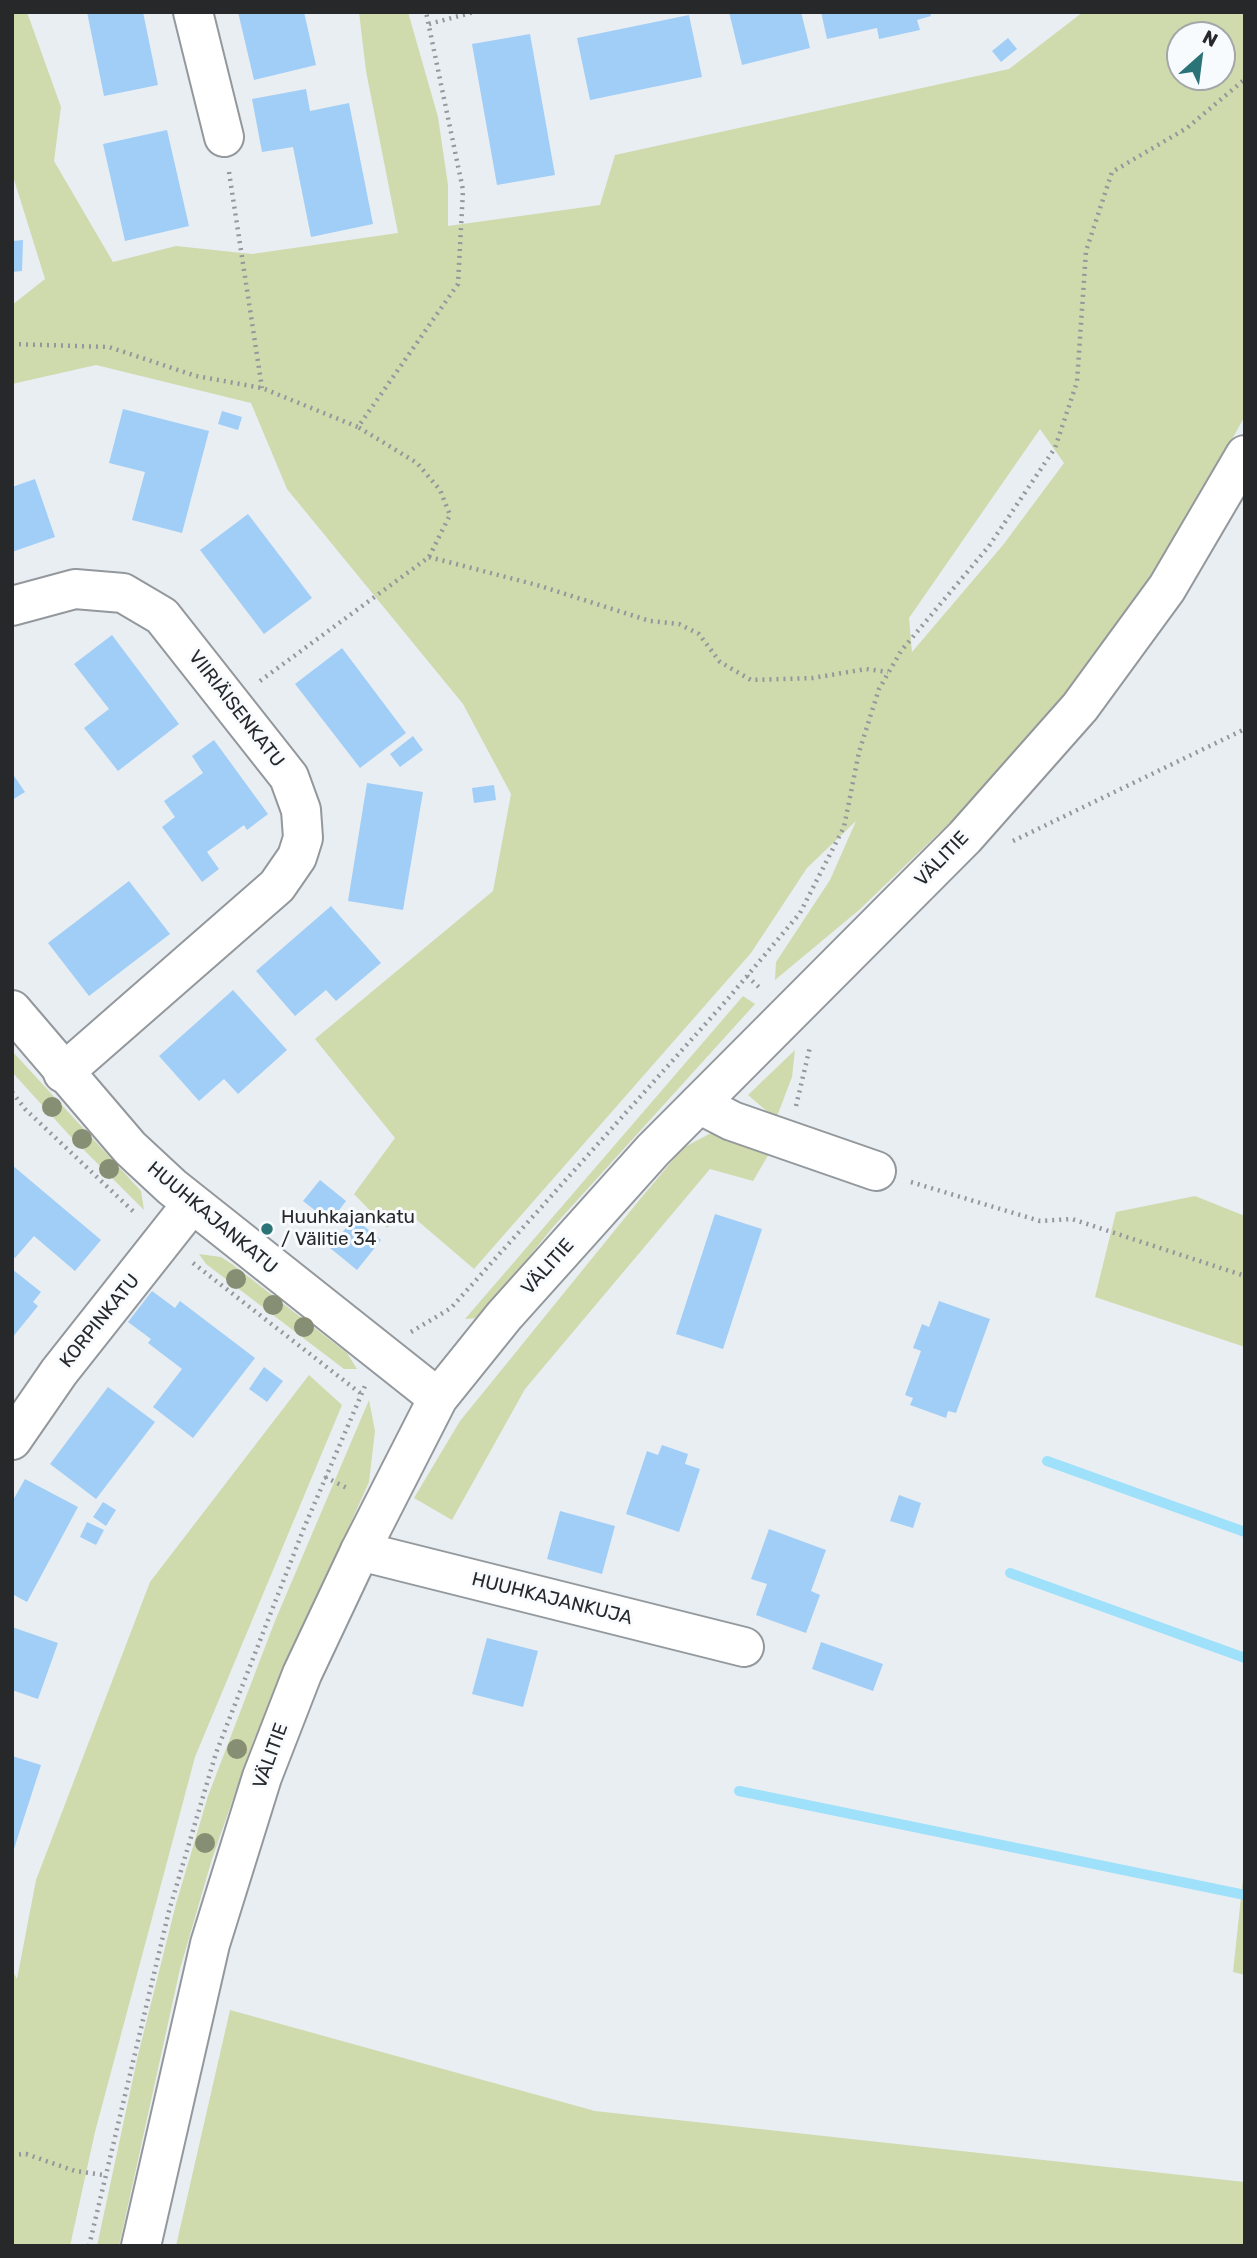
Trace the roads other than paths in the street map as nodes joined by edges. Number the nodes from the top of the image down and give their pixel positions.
1 (193, 12) edge
2 (224, 137) road end
3 (1245, 455) edge
4 (12, 606) edge
5 (12, 1010) edge
6 (63, 1073) junction
7 (699, 1104) junction
8 (876, 1171) road end
9 (191, 1205) junction
10 (438, 1398) junction
11 (12, 1440) edge
12 (360, 1551) junction
13 (744, 1647) dead end
14 (141, 2246) edge

1 - 2 street
3 - 7 street, VÄLITIE
4 - 6 street, VIIRIÄISENKATU
5 - 6 street, HUUHKAJANKATU
6 - 9 street, HUUHKAJANKATU
7 - 8 street
7 - 10 street, VÄLITIE
9 - 10 street, HUUHKAJANKATU
9 - 11 street, KORPINKATU
10 - 12 street, VÄLITIE
12 - 13 street, HUUHKAJANKUJA
12 - 14 street, VÄLITIE

